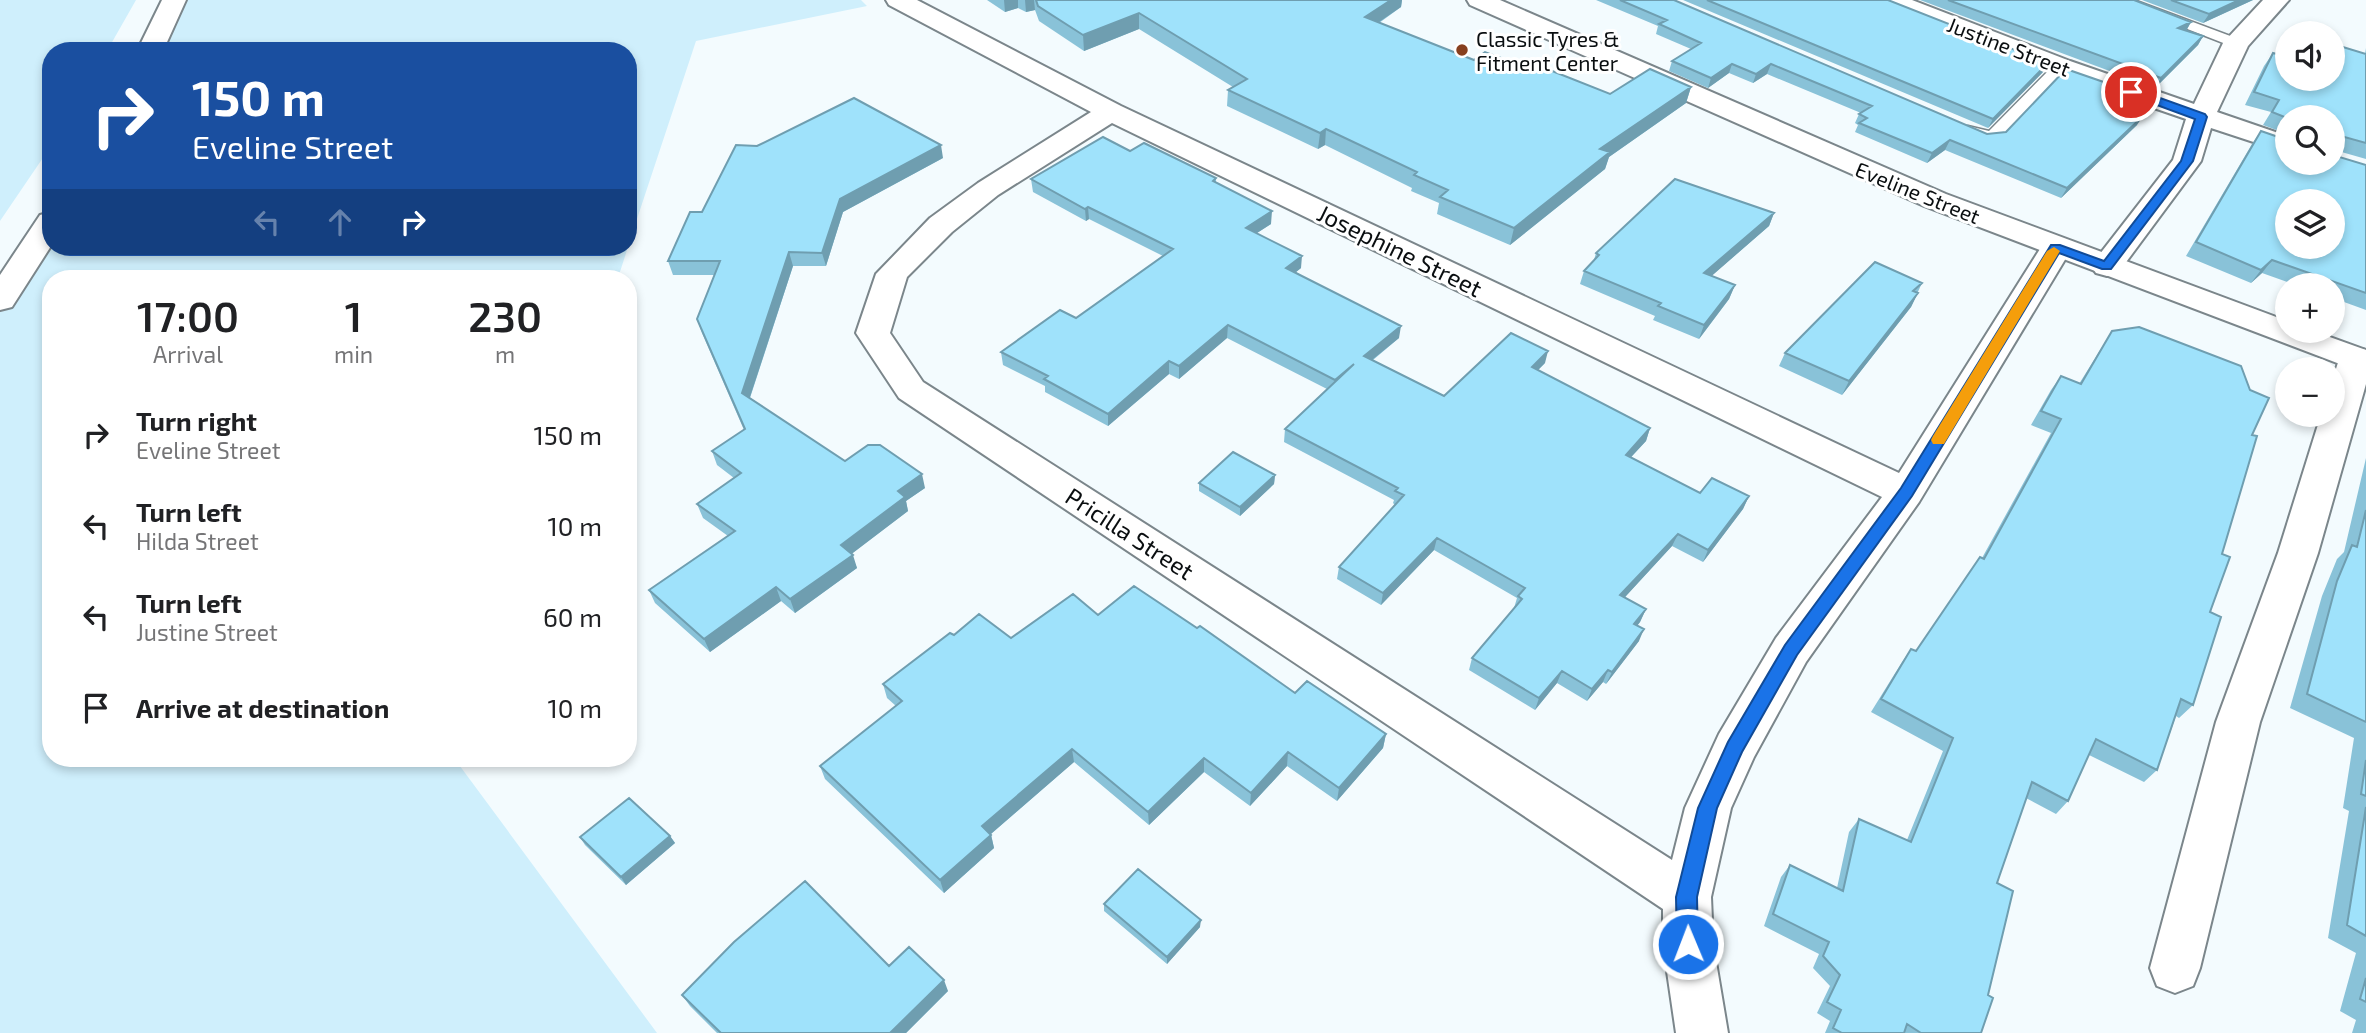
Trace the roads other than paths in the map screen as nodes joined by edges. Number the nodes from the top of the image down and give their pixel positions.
1 (174, 0) edge
2 (898, 0) edge
3 (1479, 0) edge
4 (1890, 0) edge
5 (2120, 0) edge
6 (2277, 0) edge
7 (154, 42) edge
8 (2236, 43) junction
9 (2061, 67) junction
10 (1111, 112) junction
11 (2201, 117) junction
12 (1953, 125) edge
13 (2275, 141) edge
14 (42, 235) edge
15 (2056, 248) junction
16 (2106, 266) junction
17 (0, 300) edge
18 (2361, 361) edge
19 (1906, 492) junction
20 (1686, 897) junction
21 (2175, 968) dead end
22 (1702, 1033) edge

1 - 7 street
2 - 10 street, Josephine Street
3 - 15 street, Eveline Street
4 - 9 street, Justine Street
5 - 8 lane
6 - 8 street
8 - 11 street
9 - 11 street, Justine Street
9 - 12 lane
10 - 19 street, Josephine Street
10 - 20 street, Pricilla Street
11 - 13 street, Justine Street
11 - 16 street
14 - 17 street
15 - 16 street, Eveline Street
15 - 19 street
16 - 18 street, Eveline Street
18 - 21 street
19 - 20 street
20 - 22 street

